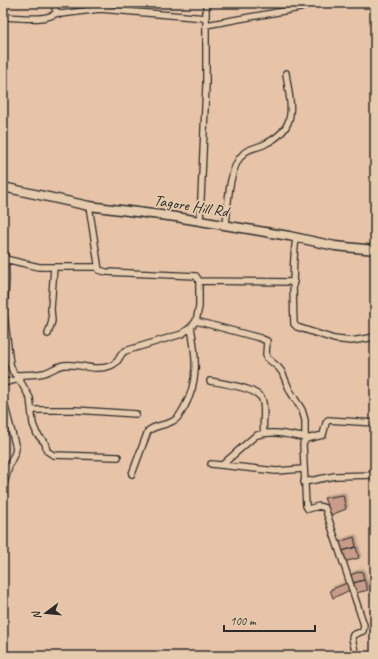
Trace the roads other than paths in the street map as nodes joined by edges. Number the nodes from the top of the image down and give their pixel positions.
1 (54, 3) edge
2 (206, 3) edge
3 (312, 3) edge
4 (57, 12) junction
5 (3, 17) edge
6 (206, 18) junction
7 (206, 25) junction
8 (286, 73) dead end
9 (3, 187) edge
10 (90, 206) junction
11 (200, 221) junction
12 (226, 225) junction
13 (296, 238) junction
14 (3, 250) edge
15 (375, 250) edge
16 (5, 259) junction
17 (54, 267) junction
18 (98, 267) junction
19 (199, 281) junction
20 (294, 282) junction
21 (196, 321) junction
22 (4, 324) edge
23 (191, 327) junction
24 (48, 334) dead end
25 (375, 337) edge
26 (17, 377) junction
27 (210, 380) dead end
28 (3, 383) edge
29 (3, 399) edge
30 (32, 410) junction
31 (136, 414) dead end
32 (375, 423) edge
33 (264, 433) junction
34 (307, 437) junction
35 (118, 457) dead end
36 (212, 464) dead end
37 (222, 465) junction
38 (303, 469) junction
39 (132, 474) dead end
40 (375, 475) edge
41 (304, 482) junction
42 (4, 484) dead end
43 (356, 656) edge

1 - 4 street
2 - 6 street
3 - 7 street
4 - 5 street
4 - 6 street
6 - 7 street
7 - 11 street
8 - 12 street
9 - 10 main road, Tagore Hill Rd
10 - 11 main road, Tagore Hill Rd
10 - 18 street
11 - 12 main road, Tagore Hill Rd
12 - 13 main road, Tagore Hill Rd
13 - 15 main road, Tagore Hill Rd
13 - 20 street
14 - 16 street
16 - 17 street
16 - 22 street
17 - 18 street
17 - 24 street
18 - 19 street
19 - 20 street
19 - 21 street
20 - 25 street
21 - 23 street
21 - 34 street
22 - 26 street
23 - 26 street
23 - 39 street
26 - 28 street
26 - 30 street
27 - 33 street
29 - 42 street
30 - 31 street
30 - 35 street
32 - 34 street
33 - 34 street
33 - 37 street
34 - 38 street
36 - 37 street
37 - 38 street
38 - 41 street
40 - 41 street
41 - 43 street

